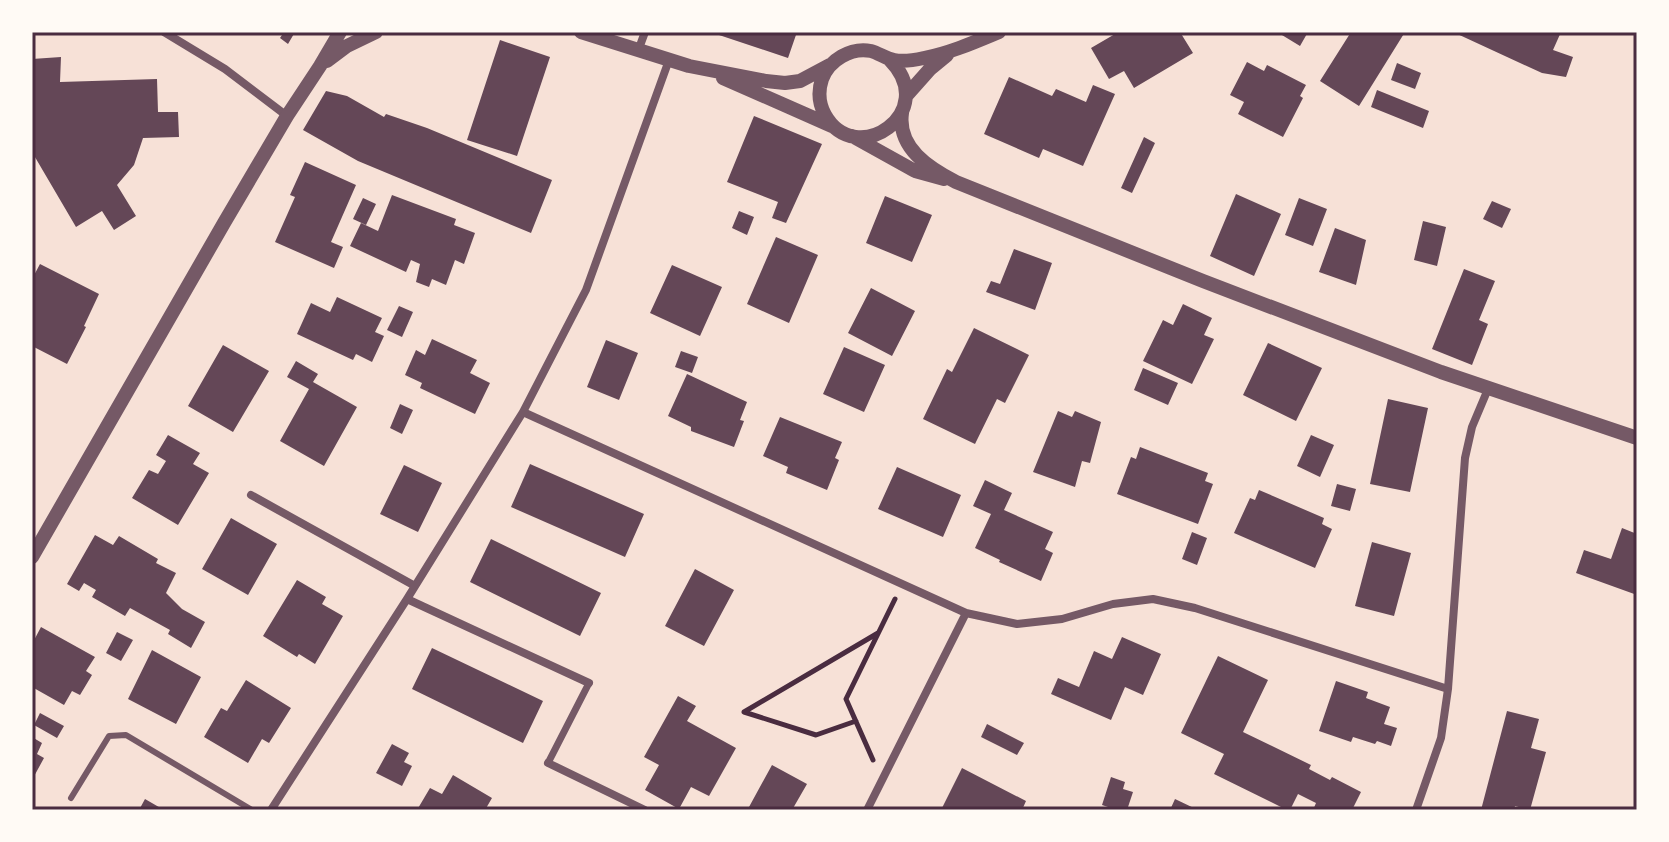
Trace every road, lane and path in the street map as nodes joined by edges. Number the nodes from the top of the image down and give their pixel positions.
1 (164, 32) edge
2 (340, 32) edge
3 (376, 32) edge
4 (645, 32) edge
5 (999, 32) edge
6 (589, 34) edge
7 (964, 45) junction
8 (638, 51) junction
9 (669, 60) junction
10 (890, 60) junction
11 (833, 62) junction
12 (320, 66) junction
13 (689, 66) junction
14 (906, 96) junction
15 (902, 113) junction
16 (287, 116) junction
17 (837, 129) junction
18 (852, 136) junction
19 (956, 182) junction
20 (1488, 389) junction
21 (523, 412) junction
22 (1637, 438) edge
23 (251, 495) dead end
24 (32, 557) edge
25 (415, 586) junction
26 (895, 598) dead end
27 (407, 599) junction
28 (966, 613) junction
29 (878, 633) junction
30 (589, 683) joint
31 (1448, 689) junction
32 (856, 721) junction
33 (874, 761) dead end
34 (548, 763) joint
35 (71, 798) dead end
36 (252, 810) edge
37 (271, 810) edge
38 (645, 810) edge
39 (867, 810) edge
40 (1416, 810) edge

1 - 16 street
2 - 12 street
3 - 12 street
4 - 8 street
5 - 7 street
6 - 8 street
7 - 10 street
7 - 14 street
8 - 9 street
9 - 13 street
9 - 21 street
10 - 11 street
10 - 14 street
11 - 13 street
11 - 17 street
12 - 16 street
13 - 17 street
14 - 15 street
15 - 18 street
15 - 19 street
16 - 24 street
17 - 18 street
18 - 19 street
19 - 20 street
20 - 22 street
20 - 31 street
21 - 25 street
21 - 28 street
23 - 25 street
25 - 27 street
26 - 29 path
27 - 30 street
27 - 37 street
28 - 31 street
28 - 39 street
29 - 32 path
29 - 32 path
30 - 34 street
31 - 40 street
32 - 33 path
34 - 38 street
35 - 36 lane

